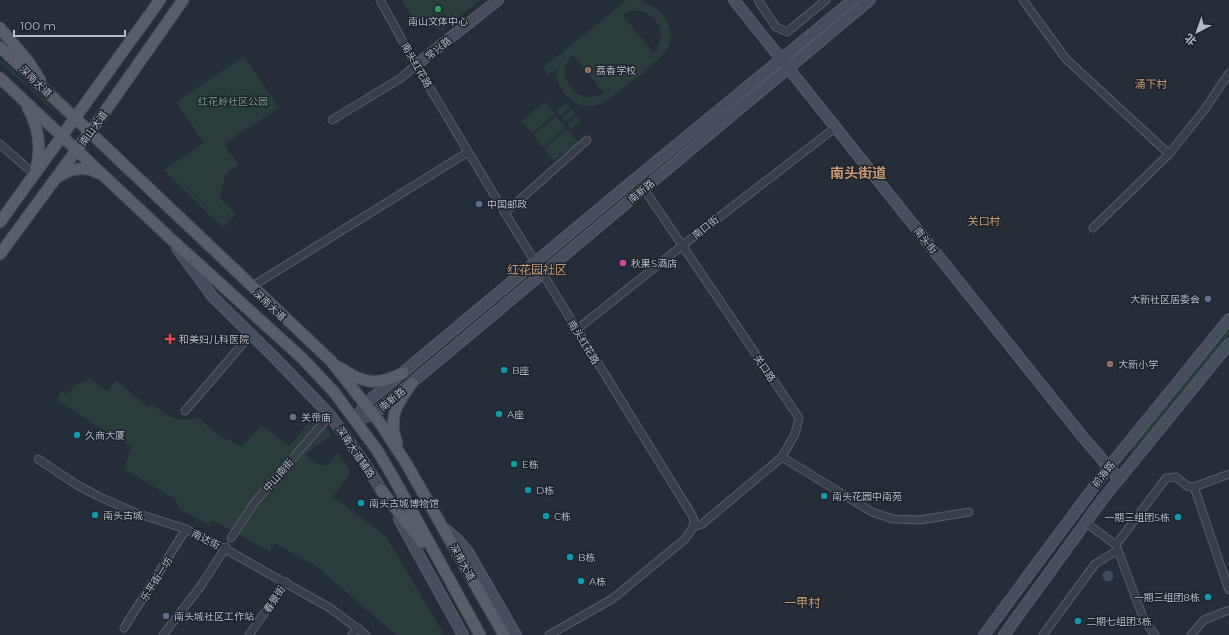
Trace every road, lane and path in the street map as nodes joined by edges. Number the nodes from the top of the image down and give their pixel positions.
1 (160, 0) edge
2 (183, 0) edge
3 (380, 0) edge
4 (498, 0) edge
5 (734, 0) edge
6 (758, 0) edge
7 (826, 0) edge
8 (853, 0) edge
9 (870, 0) edge
10 (1023, 0) edge
11 (0, 28) edge
12 (0, 47) edge
13 (781, 58) junction
14 (416, 65) junction
15 (788, 67) junction
16 (1229, 73) edge
17 (0, 78) edge
18 (49, 94) junction
19 (19, 96) junction
20 (74, 119) junction
21 (332, 120) dead end
22 (836, 127) junction
23 (89, 133) junction
24 (62, 136) junction
25 (587, 140) dead end
26 (0, 144) edge
27 (76, 150) junction
28 (468, 152) junction
29 (1169, 154) junction
30 (34, 174) junction
31 (105, 177) junction
32 (52, 182) junction
33 (644, 189) junction
34 (504, 213) junction
35 (0, 222) edge
36 (1093, 228) dead end
37 (171, 239) junction
38 (683, 245) junction
39 (0, 254) edge
40 (534, 262) junction
41 (542, 273) junction
42 (251, 287) junction
43 (1229, 319) edge
44 (576, 330) junction
45 (251, 334) junction
46 (1227, 349) edge
47 (330, 361) junction
48 (403, 374) junction
49 (412, 383) junction
50 (365, 404) junction
51 (185, 411) dead end
52 (330, 415) junction
53 (373, 415) junction
54 (356, 420) junction
55 (782, 457) junction
56 (38, 459) dead end
57 (406, 462) junction
58 (1108, 468) junction
59 (1229, 474) edge
60 (1119, 479) junction
61 (1194, 487) junction
62 (381, 490) junction
63 (969, 512) dead end
64 (1085, 522) junction
65 (693, 527) junction
66 (444, 528) junction
67 (186, 529) junction
68 (231, 538) dead end
69 (225, 548) junction
70 (1117, 548) junction
71 (443, 567) junction
72 (286, 582) junction
73 (1229, 590) edge
74 (488, 606) junction
75 (1229, 610) edge
76 (124, 628) dead end
77 (358, 628) junction
78 (163, 635) edge
79 (249, 635) edge
80 (352, 635) edge
81 (366, 635) edge
82 (463, 635) edge
83 (480, 635) edge
84 (504, 635) edge
85 (507, 635) edge
86 (516, 635) edge
87 (549, 635) edge
88 (984, 635) edge
89 (1004, 635) edge
90 (1043, 635) edge
91 (1155, 635) edge
92 (1191, 635) edge

1 - 20 main road, 南山大道
2 - 23 main road, 南山大道
3 - 14 street, 南头红花路
4 - 14 main road, 常兴路
5 - 13 main road, 南头街
6 - 7 street
8 - 13 main road, 南新路
9 - 15 main road, 南新路
10 - 29 street
11 - 18 main road
12 - 18 main road, 深南大道
13 - 15 main road, 南头街
13 - 40 main road, 南新路
14 - 21 street
14 - 28 street, 南头红花路
15 - 22 main road, 南头街
15 - 33 main road, 南新路
16 - 29 street
17 - 19 main road, 深南大道
18 - 20 main road, 深南大道
19 - 24 main road, 深南大道
19 - 30 main road
20 - 23 main road, 深南大道
20 - 24 main road, 南山大道
22 - 38 street, 南口街
22 - 58 main road, 南头街
23 - 27 main road, 南山大道
23 - 42 main road, 深南大道
24 - 27 main road, 深南大道
24 - 30 main road, 南山大道
25 - 34 street
26 - 30 street
27 - 31 main road, 深南大道
27 - 32 main road, 南山大道
28 - 34 street, 南头红花路
28 - 42 street
29 - 36 street
30 - 35 main road, 南山大道
31 - 32 main road
31 - 37 main road, 深南大道
32 - 39 main road, 南山大道
33 - 38 street, 关口路
33 - 41 main road, 南新路
34 - 40 street, 南头红花路
37 - 45 main road, 深南大道辅路
37 - 54 main road, 深南大道
38 - 44 street, 南口街
38 - 55 street, 关口路
40 - 41 street, 南头红花路
40 - 48 main road, 南新路
41 - 44 street, 南头红花路
41 - 49 main road, 南新路
42 - 47 main road, 深南大道
43 - 58 main road, 前海路
44 - 65 street, 南头红花路
45 - 51 street
45 - 52 main road, 深南大道辅路
46 - 60 main road, 前海路
47 - 48 main road
47 - 50 main road, 深南大道
48 - 50 main road, 南新路
49 - 53 main road, 南新路
49 - 57 main road
50 - 53 main road, 深南大道
50 - 54 main road, 南新路
52 - 62 main road, 深南大道辅路
52 - 68 street, 中山南街
53 - 54 main road, 南新路
53 - 57 main road, 深南大道
54 - 71 main road, 深南大道
55 - 63 street
55 - 65 street, 关口路
56 - 67 street, 南达街
57 - 66 main road, 深南大道
58 - 60 main road, 南头街
58 - 88 main road, 前海路
59 - 61 street
60 - 64 main road, 前海路
61 - 70 street
61 - 73 street
62 - 71 main road
62 - 82 main road, 深南大道辅路
64 - 70 street
64 - 89 main road, 前海路
65 - 87 street
66 - 74 main road, 深南大道
66 - 86 main road
67 - 69 street, 南达街
67 - 76 street, 乐平街一坊
69 - 72 street, 南达街
69 - 78 street
70 - 90 street
70 - 91 street
71 - 83 main road, 深南大道
72 - 77 street, 南达街
72 - 79 street, 春景街
74 - 84 main road, 深南大道
74 - 85 main road, 深南大道
75 - 92 street
77 - 80 street
77 - 81 street, 南达街

